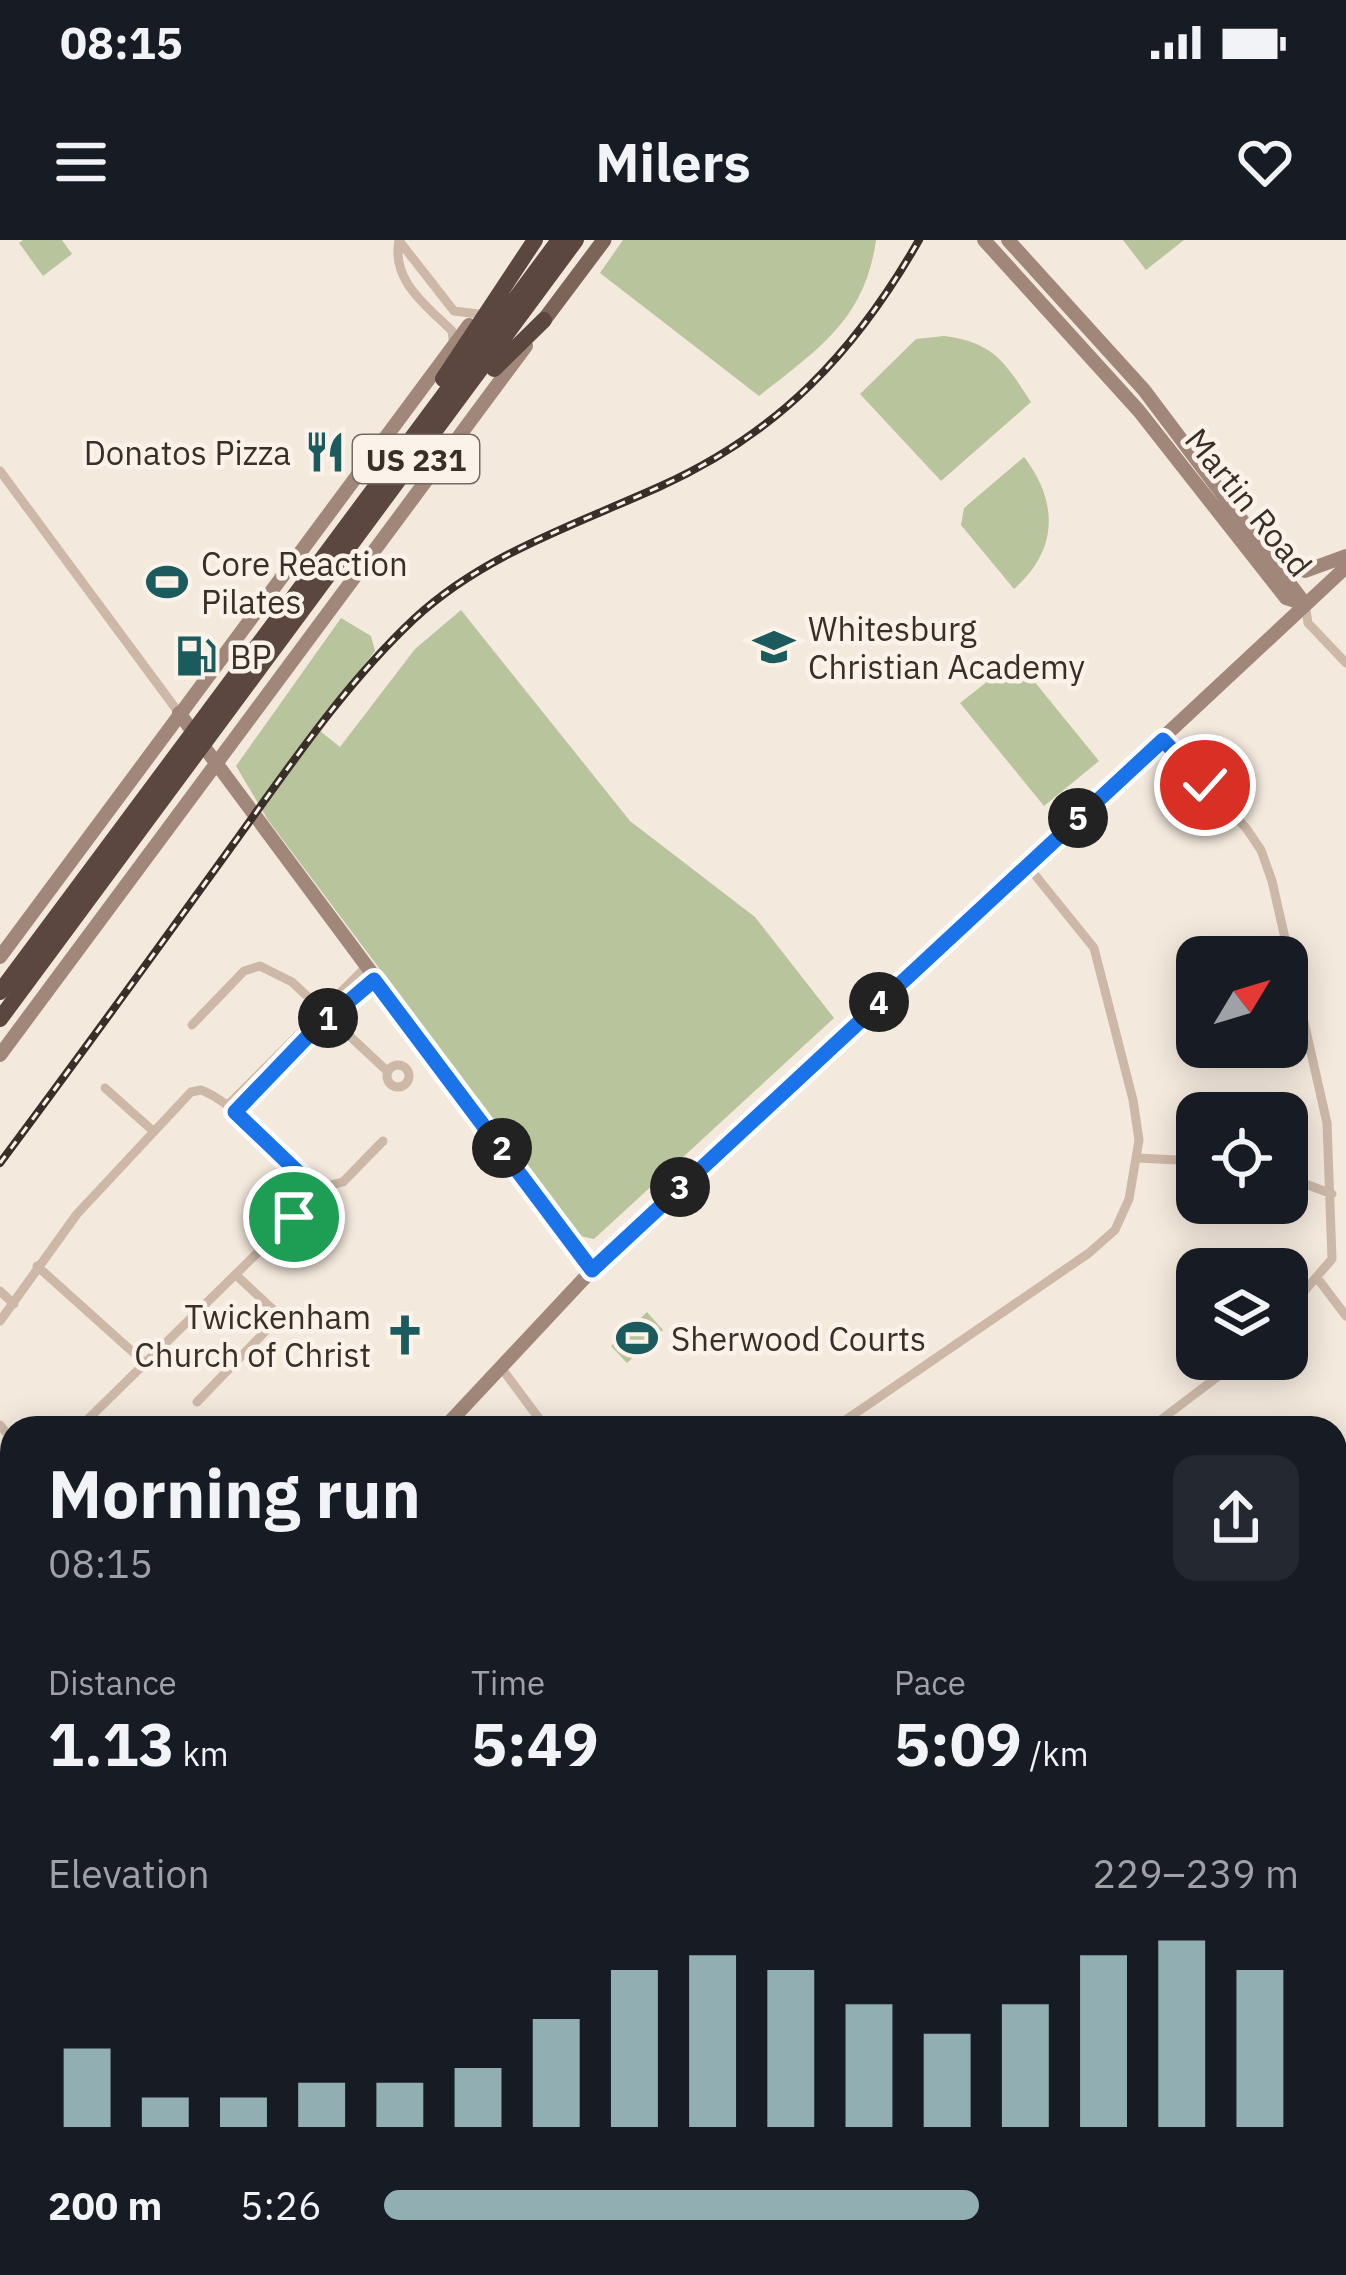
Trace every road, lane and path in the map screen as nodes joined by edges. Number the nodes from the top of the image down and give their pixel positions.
1 (534, 240) edge
2 (560, 240) edge
3 (576, 240) edge
4 (604, 240) edge
5 (984, 240) edge
6 (1008, 240) edge
7 (400, 241) edge
8 (478, 314) junction
9 (544, 320) junction
10 (454, 347) junction
11 (412, 451) junction
12 (0, 471) edge
13 (1346, 556) edge
14 (1276, 560) junction
15 (1346, 567) edge
16 (1305, 604) junction
17 (221, 656) junction
18 (1346, 663) edge
19 (260, 707) junction
20 (179, 713) junction
21 (1163, 740) junction
22 (218, 763) junction
23 (132, 774) junction
24 (178, 818) junction
25 (1027, 865) junction
26 (0, 957) edge
27 (369, 974) junction
28 (7, 989) edge
29 (319, 1008) junction
30 (329, 1017) junction
31 (0, 1019) edge
32 (191, 1025) dead end
33 (0, 1031) edge
34 (0, 1055) edge
35 (386, 1070) dead end
36 (105, 1088) dead end
37 (232, 1109) junction
38 (152, 1130) junction
39 (383, 1141) dead end
40 (1138, 1158) junction
41 (1176, 1160) edge
42 (1308, 1185) edge
43 (306, 1191) junction
44 (1332, 1194) junction
45 (37, 1266) junction
46 (592, 1270) junction
47 (237, 1276) junction
48 (1318, 1279) junction
49 (1308, 1289) edge
50 (0, 1291) edge
51 (14, 1304) junction
52 (1346, 1316) edge
53 (0, 1321) edge
54 (145, 1363) junction
55 (500, 1366) junction
56 (1213, 1380) edge
57 (197, 1402) dead end
58 (91, 1416) edge
59 (455, 1416) edge
60 (537, 1416) edge
61 (851, 1416) edge
62 (1166, 1416) edge

1 - 8 main road
1 - 11 highway
2 - 11 highway, US 231
3 - 11 highway, US 231
4 - 9 main road
5 - 16 main road, Martin Road
6 - 14 main road, Martin Road
7 - 8 street
7 - 10 street
8 - 10 main road
9 - 11 highway
9 - 19 main road
10 - 17 main road
11 - 28 highway, US 231
12 - 20 street
13 - 14 main road
14 - 16 main road, Martin Road
15 - 16 main road
16 - 18 street
16 - 21 main road
17 - 19 main road
17 - 20 main road
19 - 22 main road
20 - 22 main road
20 - 23 main road
21 - 25 main road
21 - 44 street
22 - 24 main road
22 - 27 main road
23 - 24 main road
23 - 26 main road
24 - 34 main road
25 - 40 street
25 - 46 main road
27 - 29 street
27 - 30 street
27 - 46 main road
28 - 31 highway
28 - 33 highway
29 - 30 street
29 - 32 street
29 - 37 street
30 - 35 street
30 - 37 street
36 - 38 street
37 - 38 street
37 - 43 street
38 - 45 street
39 - 43 street
40 - 41 street
40 - 61 street
42 - 44 street
43 - 47 street
44 - 48 street
45 - 51 street
45 - 54 street
46 - 55 main road
47 - 54 street
47 - 57 street
48 - 49 street
48 - 52 street
50 - 51 street
51 - 53 street
54 - 58 street
55 - 59 main road
55 - 60 street
56 - 62 street

